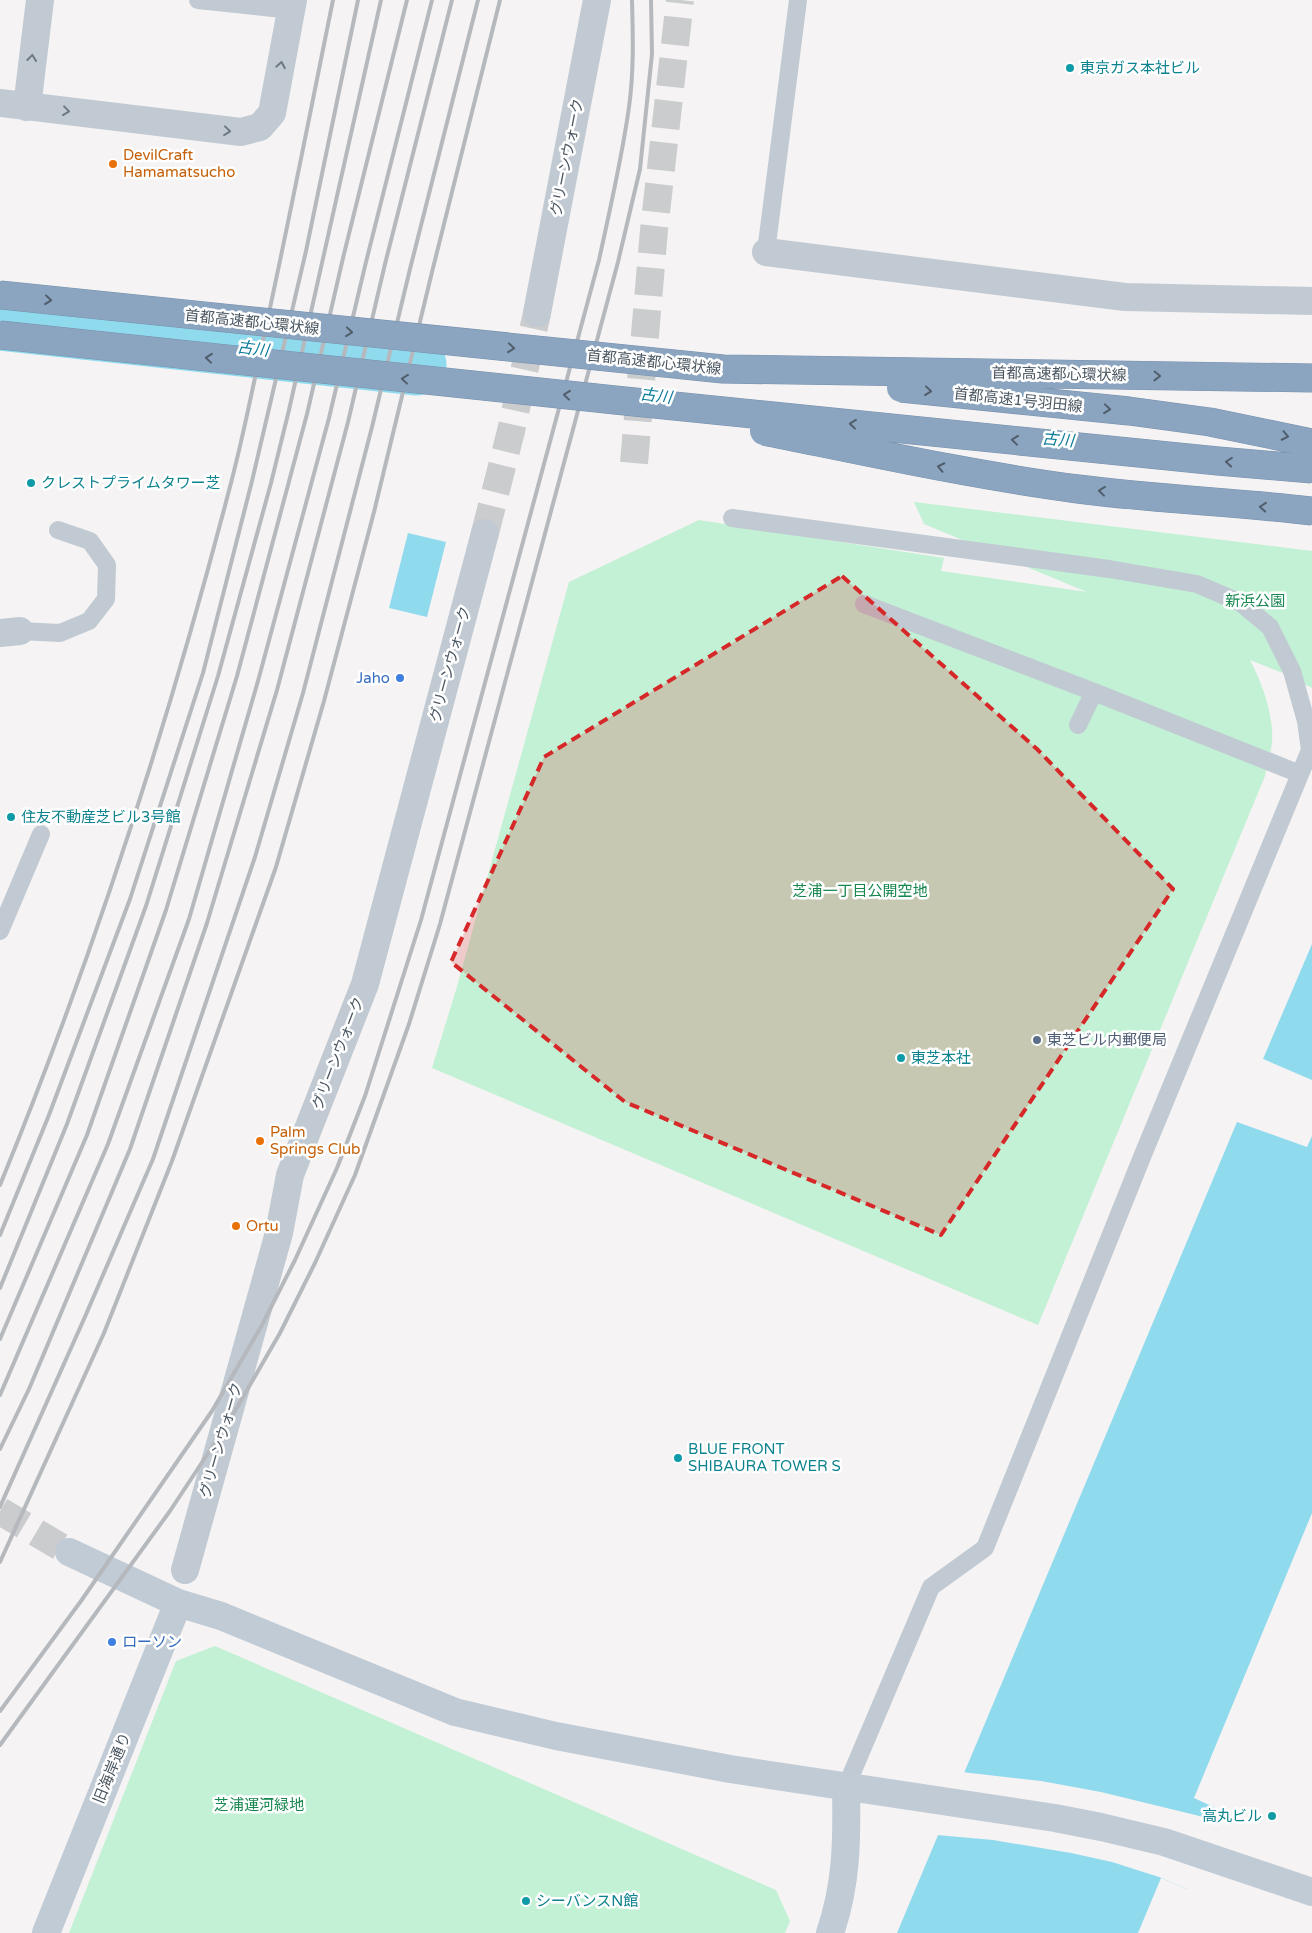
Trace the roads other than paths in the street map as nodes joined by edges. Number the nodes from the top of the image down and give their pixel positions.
1 (40, 0) edge
2 (198, 0) edge
3 (597, 0) edge
4 (798, 0) edge
5 (292, 5) edge
6 (0, 103) edge
7 (27, 107) junction
8 (766, 252) joint
9 (0, 295) edge
10 (1312, 301) edge
11 (537, 313) tunnel mouth
12 (0, 336) edge
13 (723, 369) junction
14 (1312, 378) edge
15 (615, 400) junction
16 (1312, 443) edge
17 (1312, 468) edge
18 (1312, 511) edge
19 (732, 518) dead end
20 (58, 530) dead end
21 (485, 533) tunnel mouth
22 (864, 604) dead end
23 (10, 632) edge
24 (1094, 692) junction
25 (1078, 725) dead end
26 (1300, 774) junction
27 (41, 834) dead end
28 (0, 931) edge
29 (69, 1552) tunnel mouth
30 (185, 1570) dead end
31 (178, 1603) junction
32 (846, 1787) junction
33 (1312, 1892) edge
34 (46, 1933) edge
35 (830, 1933) edge

7 -> 1 street
2 - 5 lane
3 - 11 street, グリーンウォーク
4 - 8 lane
7 -> 5 street
6 - 7 street
8 - 10 street
9 -> 13 highway, 首都高速都心環状線, bridge
15 -> 12 highway, bridge
13 -> 14 highway, 首都高速都心環状線, bridge
13 -> 16 highway, 首都高速1号羽田線, bridge
17 -> 15 highway, bridge
18 -> 15 highway, bridge
19 - 26 lane
20 - 23 lane
21 - 30 street, グリーンウォーク
22 - 24 lane
24 - 25 lane
24 - 26 lane
26 - 32 lane
27 - 28 lane
29 - 31 street
31 - 32 street
31 - 34 street, 旧海岸通り
32 - 33 street
32 - 35 street

